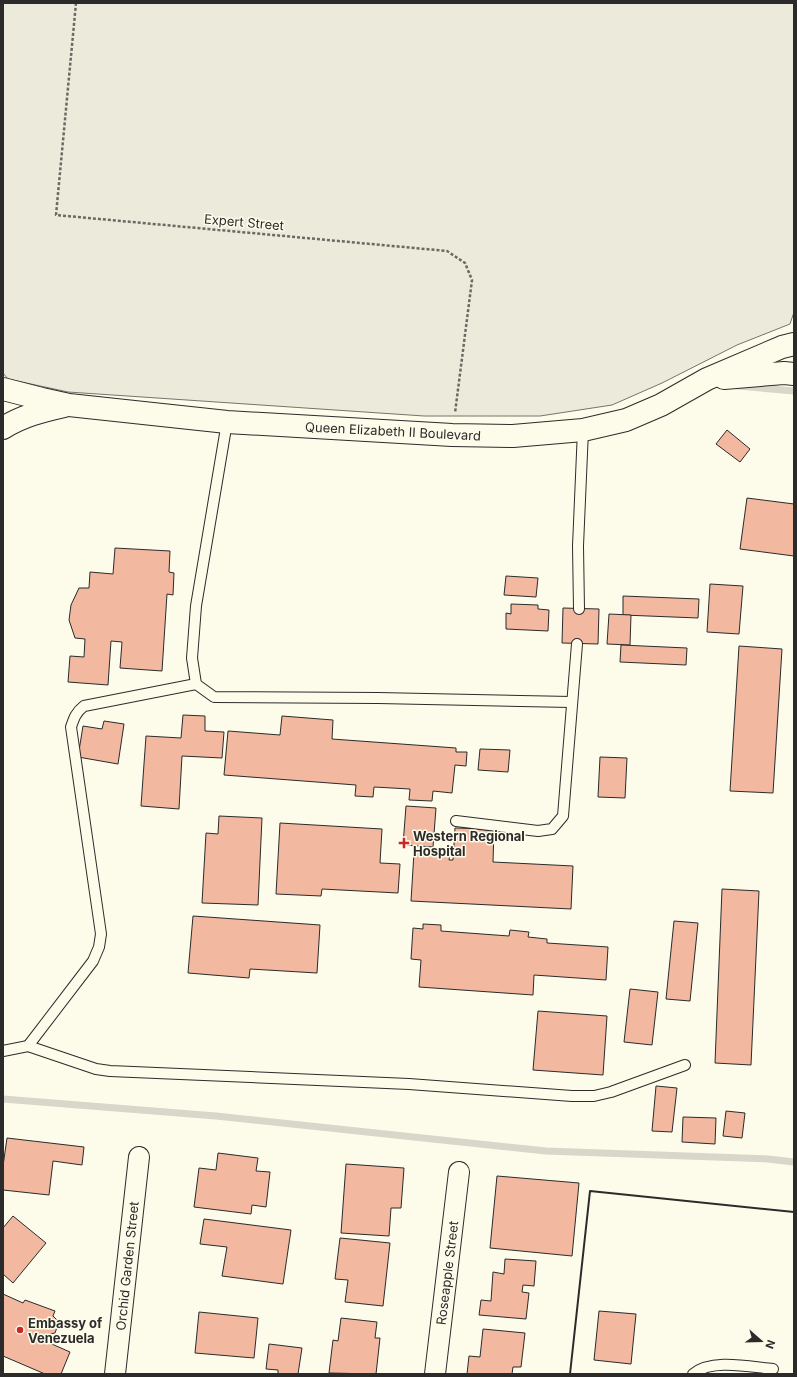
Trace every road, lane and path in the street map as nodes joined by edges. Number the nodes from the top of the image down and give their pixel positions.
1 (76, 3) edge
2 (794, 344) edge
3 (794, 374) edge
4 (707, 379) junction
5 (3, 389) edge
6 (69, 405) junction
7 (227, 422) junction
8 (3, 428) edge
9 (583, 430) junction
10 (452, 435) junction
11 (579, 609) dead end
12 (577, 644) dead end
13 (196, 684) junction
14 (571, 702) junction
15 (456, 821) dead end
16 (28, 1046) junction
17 (3, 1051) edge
18 (685, 1065) dead end
19 (139, 1157) dead end
20 (459, 1172) dead end
21 (774, 1370) dead end
22 (115, 1374) edge
23 (435, 1374) edge
24 (693, 1374) edge

1 - 10 path, Expert Street
2 - 4 street, Queen Elizabeth II Boulevard
3 - 4 street, Queen Elizabeth II Boulevard
4 - 9 street, Queen Elizabeth II Boulevard
5 - 6 street, Queen Elizabeth II Boulevard
6 - 7 street, Queen Elizabeth II Boulevard
6 - 8 street, Queen Elizabeth II Boulevard
7 - 10 street, Queen Elizabeth II Boulevard
7 - 13 lane
9 - 10 street, Queen Elizabeth II Boulevard
9 - 11 lane
12 - 14 lane
13 - 14 lane
13 - 16 lane
14 - 15 lane
16 - 17 lane
16 - 18 lane
19 - 22 street, Orchid Garden Street
20 - 23 street, Roseapple Street
21 - 24 lane

